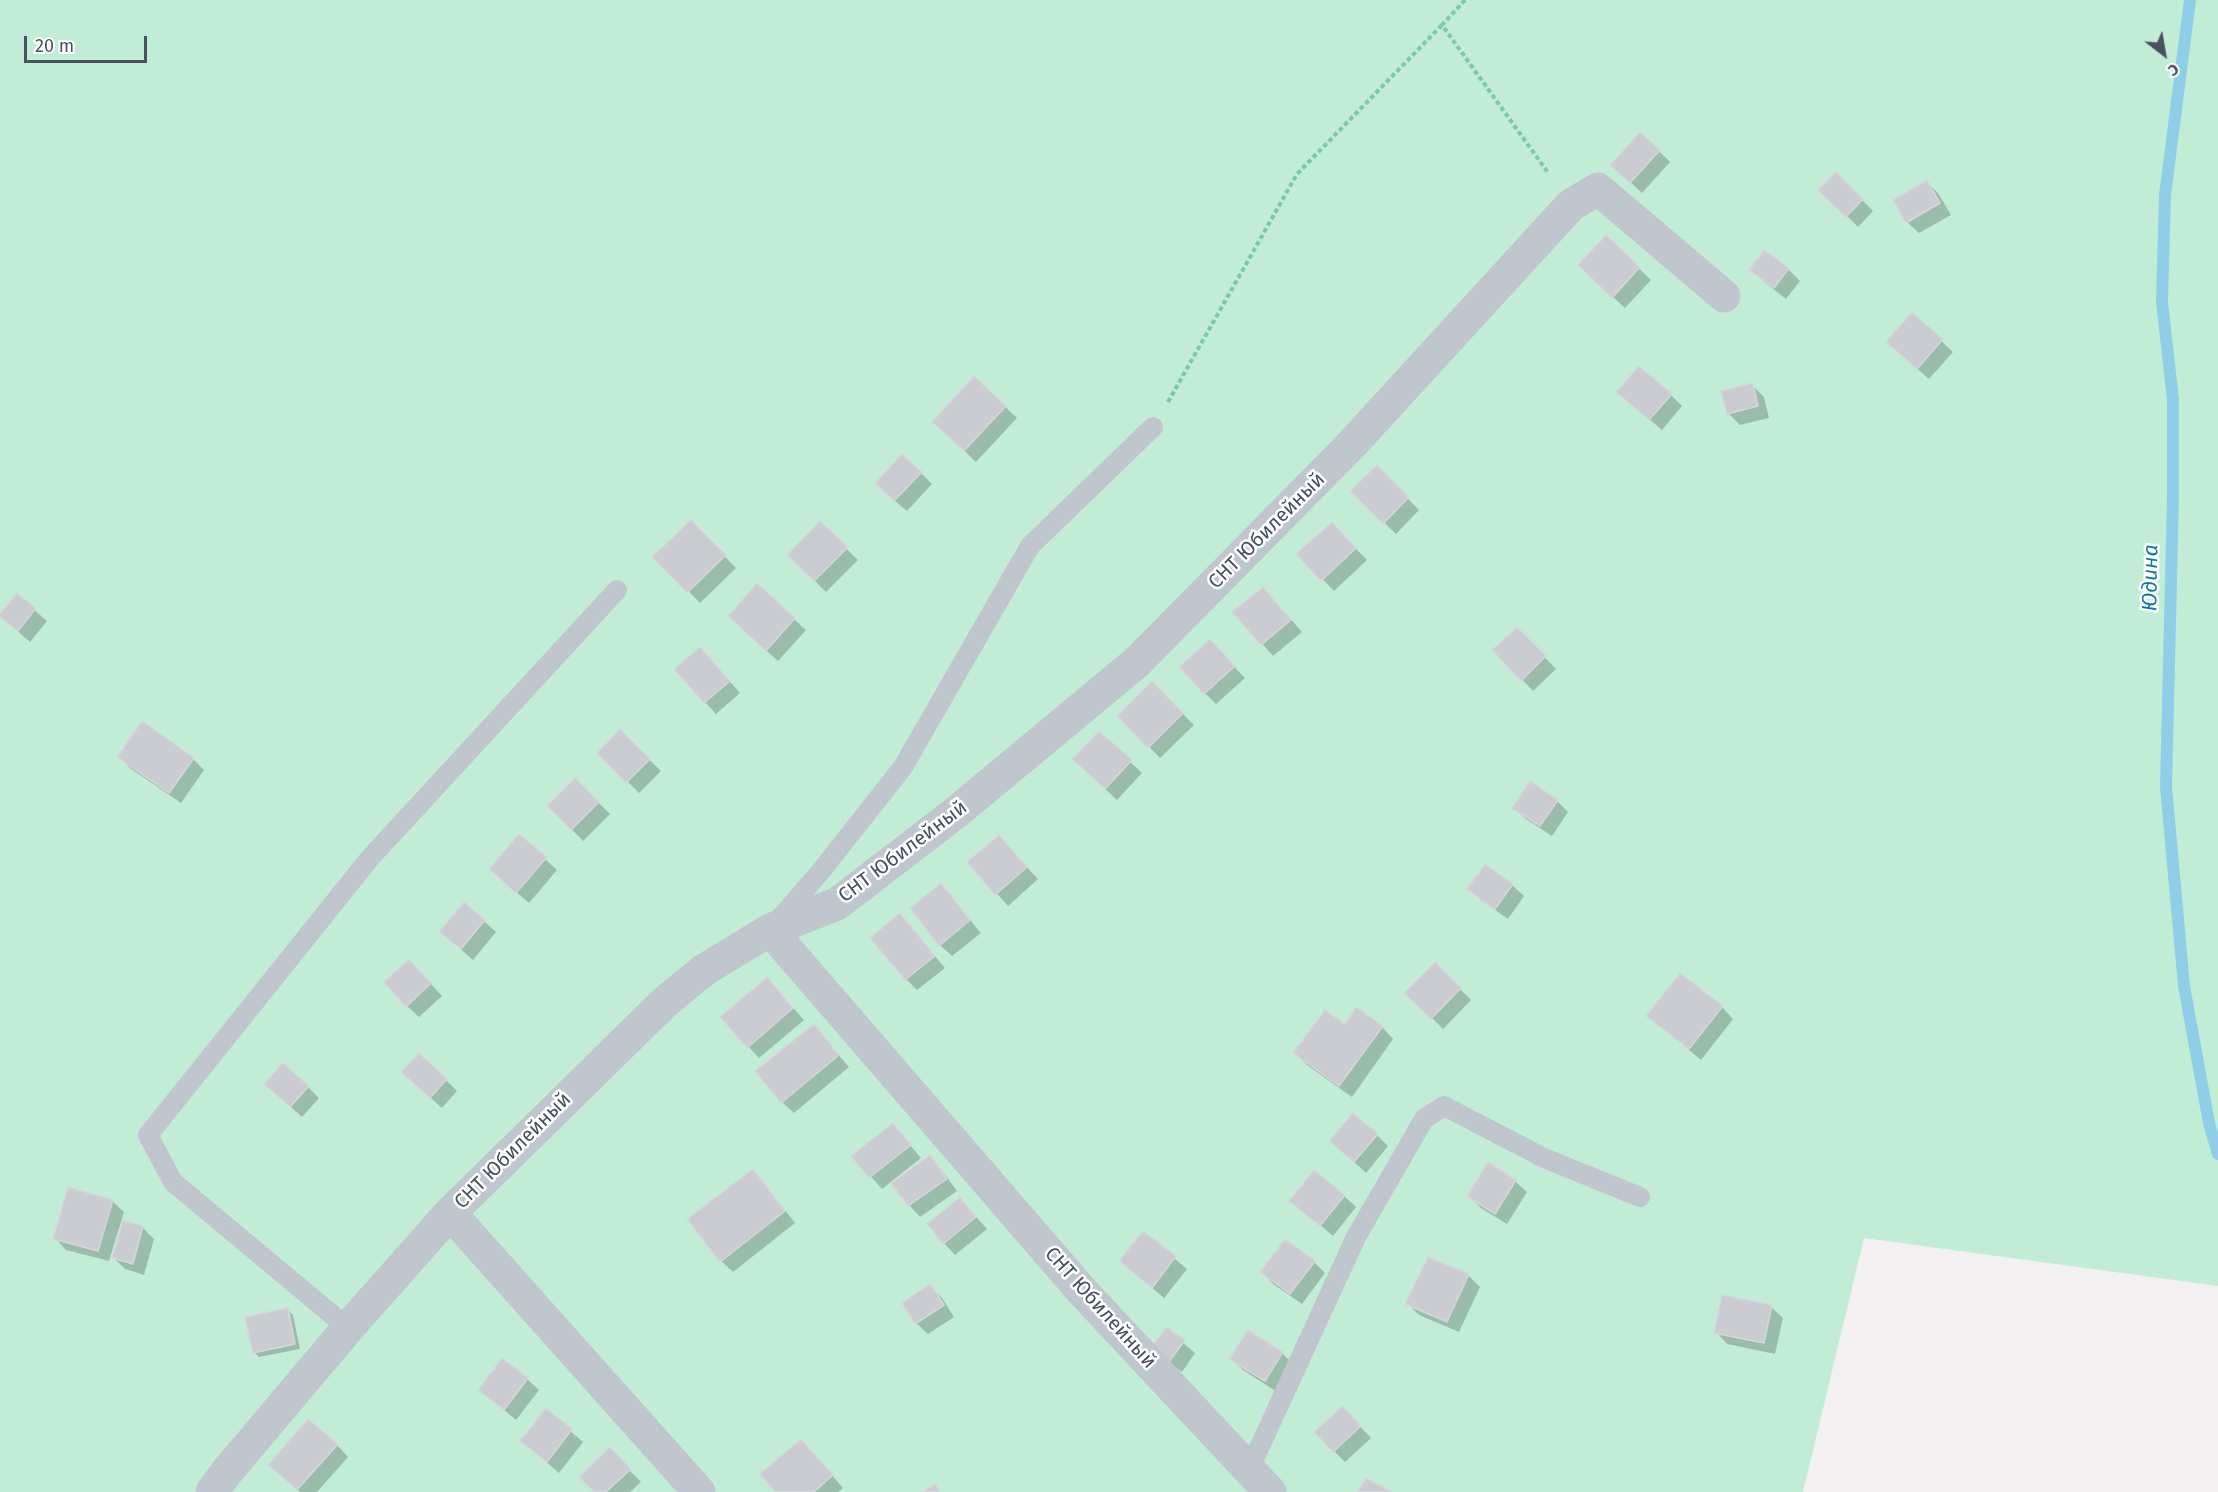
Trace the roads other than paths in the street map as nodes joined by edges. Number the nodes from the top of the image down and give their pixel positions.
1 (1724, 296) dead end
2 (1154, 428) road end
3 (617, 590) dead end
4 (770, 930) junction
5 (1640, 1197) dead end
6 (450, 1213) junction
7 (348, 1328) junction
8 (1259, 1481) edge
9 (212, 1492) edge
10 (699, 1492) edge

1 - 4 street, СНТ Юбилейный
2 - 4 lane
3 - 7 lane
4 - 6 street, СНТ Юбилейный
4 - 8 street, СНТ Юбилейный
5 - 8 lane
6 - 7 street, СНТ Юбилейный
6 - 10 street, СНТ Юбилейный
7 - 9 street, СНТ Юбилейный

